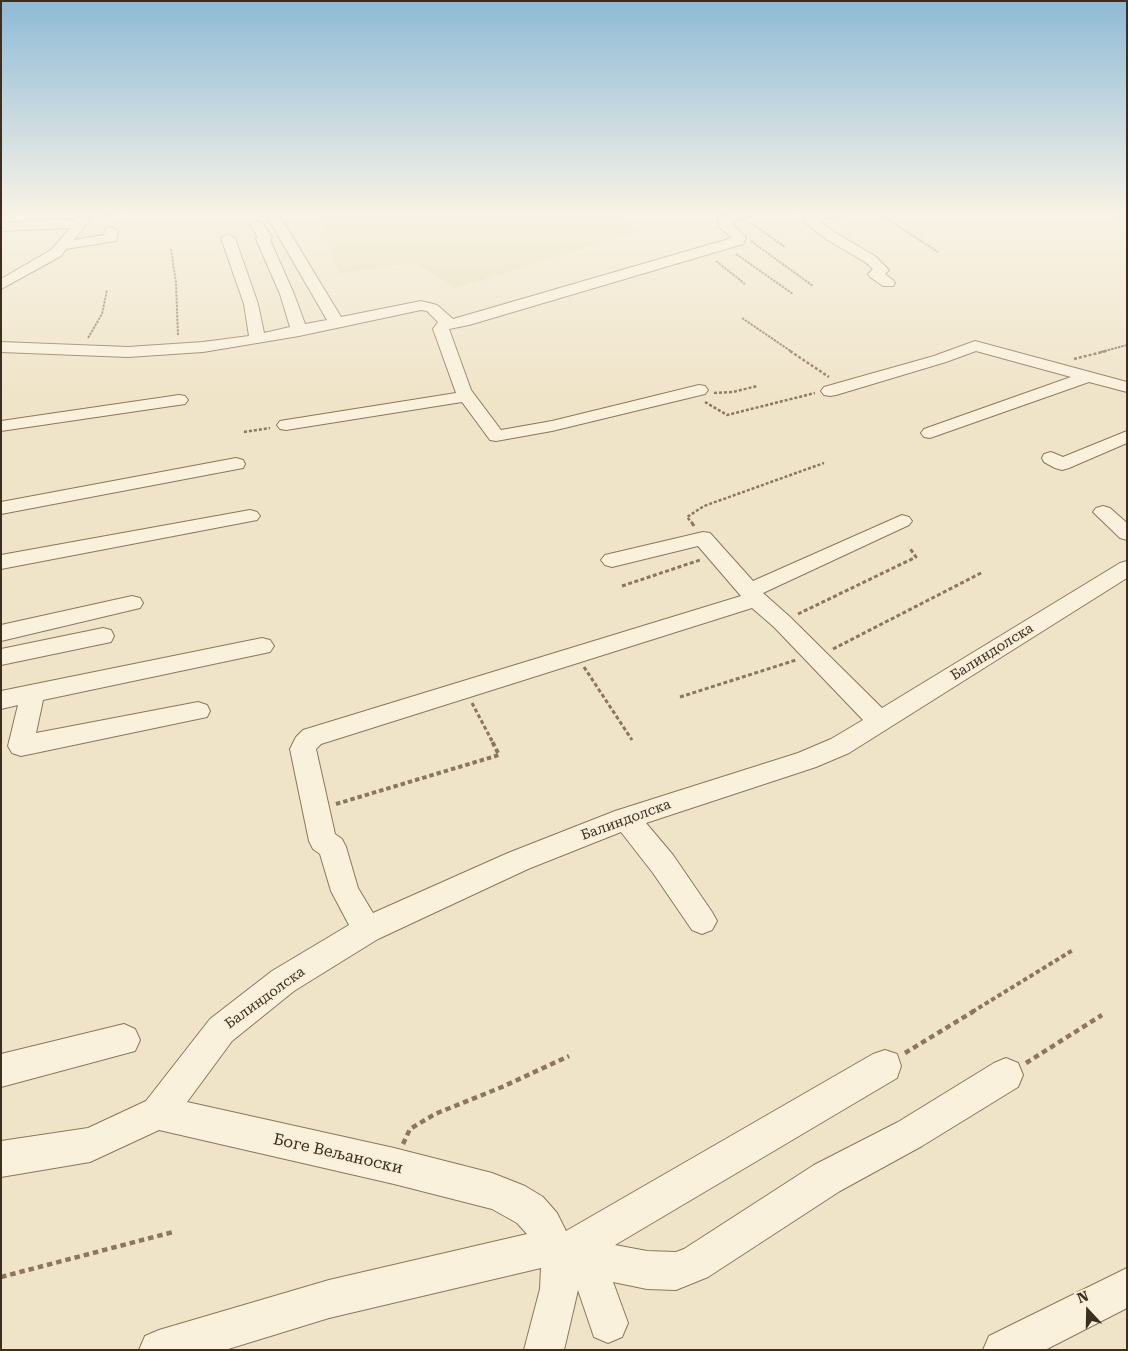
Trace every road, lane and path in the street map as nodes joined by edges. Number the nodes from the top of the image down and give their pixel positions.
1 (175, 276) edge
2 (242, 276) edge
3 (279, 276) edge
4 (309, 276) edge
5 (622, 276) edge
6 (736, 276) edge
7 (769, 276) edge
8 (799, 276) edge
9 (878, 276) edge
10 (6, 282) edge
11 (33, 282) dead end
12 (745, 284) dead end
13 (888, 284) dead end
14 (813, 286) dead end
15 (107, 290) dead end
16 (793, 294) dead end
17 (742, 318) dead end
18 (446, 322) junction
19 (337, 323) junction
20 (299, 331) junction
21 (257, 339) junction
22 (1127, 345) edge
23 (1, 346) edge
24 (174, 349) junction
25 (80, 351) junction
26 (1051, 366) junction
27 (1090, 376) junction
28 (757, 386) dead end
29 (1127, 387) edge
30 (837, 389) junction
31 (693, 392) junction
32 (466, 396) junction
33 (179, 400) dead end
34 (286, 425) joint
35 (1, 426) edge
36 (244, 432) dead end
37 (930, 433) dead end
38 (1127, 436) edge
39 (1051, 458) dead end
40 (824, 463) dead end
41 (236, 464) dead end
42 (1, 508) edge
43 (1103, 512) dead end
44 (250, 516) dead end
45 (902, 521) dead end
46 (1127, 534) edge
47 (703, 538) junction
48 (909, 548) dead end
49 (719, 554) junction
50 (612, 560) dead end
51 (1, 562) edge
52 (1127, 568) edge
53 (983, 572) dead end
54 (622, 586) dead end
55 (753, 595) junction
56 (132, 603) dead end
57 (782, 622) junction
58 (1, 633) edge
59 (103, 636) dead end
60 (262, 646) dead end
61 (576, 655) junction
62 (815, 656) junction
63 (1, 657) edge
64 (464, 689) junction
65 (32, 695) junction
66 (680, 697) dead end
67 (1, 700) edge
68 (198, 711) dead end
69 (878, 720) junction
70 (632, 740) dead end
71 (317, 810) junction
72 (625, 819) junction
73 (702, 921) dead end
74 (367, 930) junction
75 (1073, 950) dead end
76 (1102, 1015) dead end
77 (124, 1040) dead end
78 (570, 1056) dead end
79 (885, 1066) joint
80 (1, 1071) edge
81 (1006, 1076) joint
82 (158, 1113) junction
83 (1, 1159) edge
84 (394, 1166) junction
85 (173, 1232) dead end
86 (565, 1256) junction
87 (1, 1278) edge
88 (1127, 1287) edge
89 (608, 1323) dead end
90 (159, 1350) edge
91 (544, 1350) edge
92 (1003, 1350) edge

1 - 24 path
2 - 21 street
3 - 20 street
4 - 19 street
5 - 18 street
6 - 12 path
7 - 16 path
8 - 14 path
9 - 13 street
10 - 11 street
15 - 25 path
17 - 30 path
18 - 19 street
18 - 32 street
19 - 20 street
20 - 21 street
21 - 24 street
22 - 26 path
23 - 25 street
24 - 25 street
26 - 27 street
26 - 30 street
27 - 29 street
27 - 37 street
28 - 31 path
30 - 31 path
31 - 32 street
32 - 34 street
33 - 35 street
34 - 36 path
38 - 39 street
40 - 47 path
41 - 42 street
43 - 46 street
44 - 51 street
45 - 55 street
47 - 49 street
47 - 50 street
48 - 57 path
49 - 54 path
49 - 55 street
52 - 69 street, Балиндолска
53 - 62 path
55 - 57 street
55 - 61 street
56 - 58 street
57 - 62 street
59 - 63 street
60 - 65 street
61 - 64 street
61 - 70 path
62 - 66 path
62 - 69 street
64 - 71 street
64 - 71 path
65 - 67 street
65 - 68 street
69 - 72 street, Балиндолска
71 - 74 street
72 - 73 street
72 - 74 street, Балиндолска
74 - 82 street, Балиндолска
75 - 79 path
76 - 81 path
77 - 80 street
78 - 84 path
79 - 86 street
81 - 86 street
82 - 83 street
82 - 84 street, Боге Вељаноски
84 - 86 street, Боге Вељаноски
85 - 87 path
86 - 89 street, Боге Вељаноски
86 - 90 street
86 - 91 street
88 - 92 street

